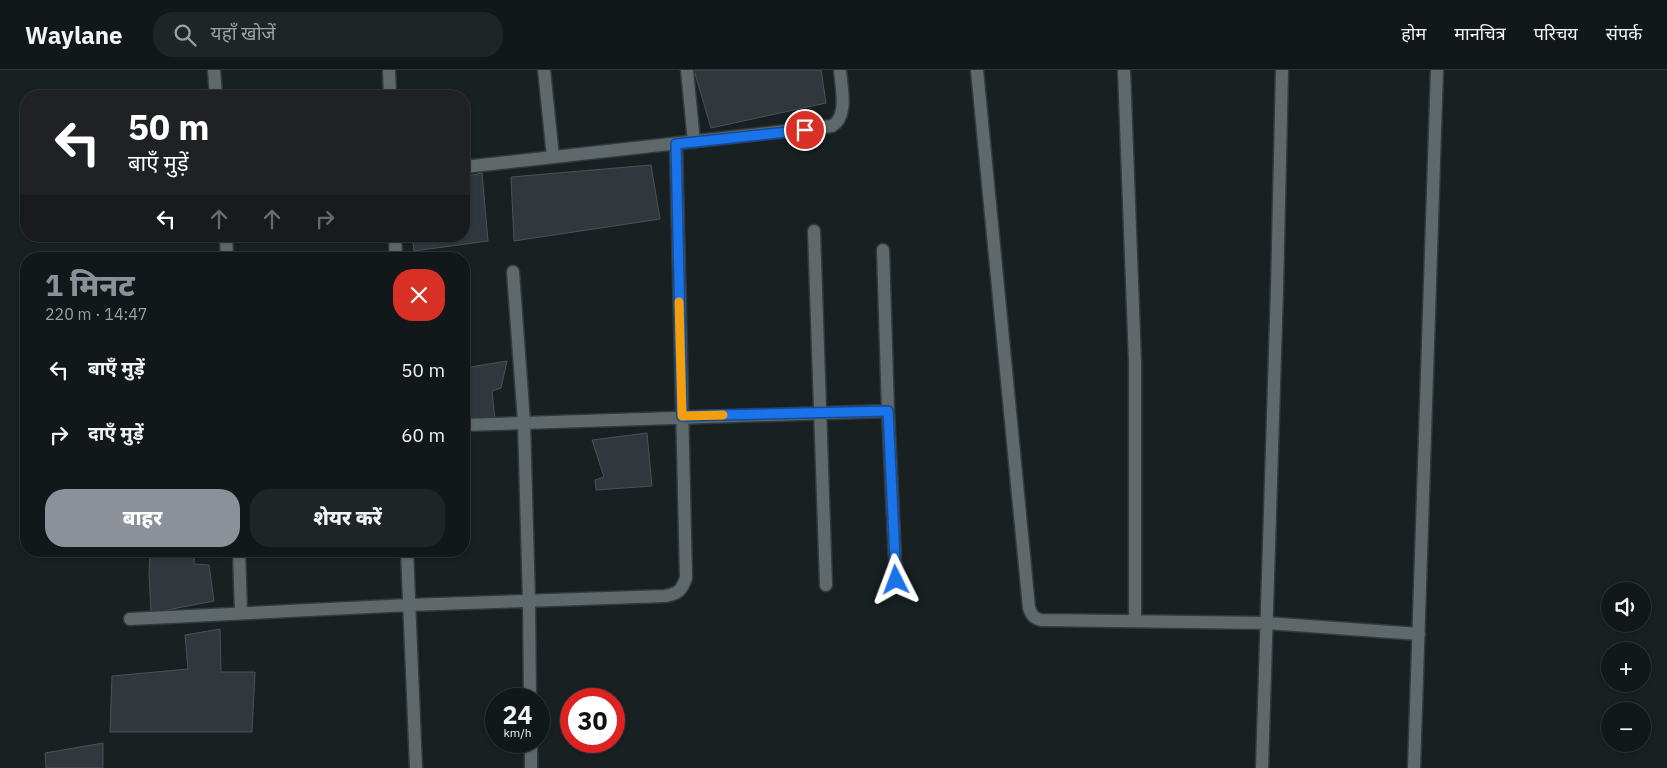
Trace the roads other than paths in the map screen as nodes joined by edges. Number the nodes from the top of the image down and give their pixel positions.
1 (214, 70) edge
2 (389, 70) edge
3 (544, 70) edge
4 (687, 70) edge
5 (840, 70) edge
6 (977, 70) edge
7 (1124, 70) edge
8 (1282, 70) edge
9 (1437, 70) edge
10 (216, 90) edge
11 (390, 90) edge
12 (694, 142) junction
13 (676, 144) junction
14 (553, 157) junction
15 (470, 165) edge
16 (814, 232) dead end
17 (883, 250) dead end
18 (513, 272) dead end
19 (888, 411) junction
20 (819, 412) junction
21 (682, 416) junction
22 (524, 422) junction
23 (470, 425) edge
24 (239, 557) edge
25 (407, 557) edge
26 (896, 580) dead end
27 (826, 585) dead end
28 (529, 601) junction
29 (409, 605) junction
30 (241, 613) junction
31 (130, 619) dead end
32 (1135, 621) junction
33 (1266, 623) junction
34 (1419, 634) junction
35 (530, 688) edge
36 (531, 753) edge
37 (416, 768) edge
38 (531, 768) edge
39 (1262, 768) edge
40 (1414, 768) edge

1 - 10 street
2 - 11 street
3 - 14 street
4 - 12 street
5 - 12 street
6 - 32 street
7 - 32 street
8 - 33 street
9 - 34 street
12 - 13 street
13 - 14 street
13 - 21 street
14 - 15 street
16 - 20 street
17 - 19 street
18 - 22 street
19 - 20 street
19 - 26 street
20 - 21 street
20 - 27 street
21 - 22 street
21 - 28 street
22 - 23 street
22 - 28 street
24 - 30 street
25 - 29 street
28 - 29 street
28 - 35 street
29 - 30 street
29 - 37 street
30 - 31 street
32 - 33 street
33 - 34 street
33 - 39 street
34 - 40 street
36 - 38 street

